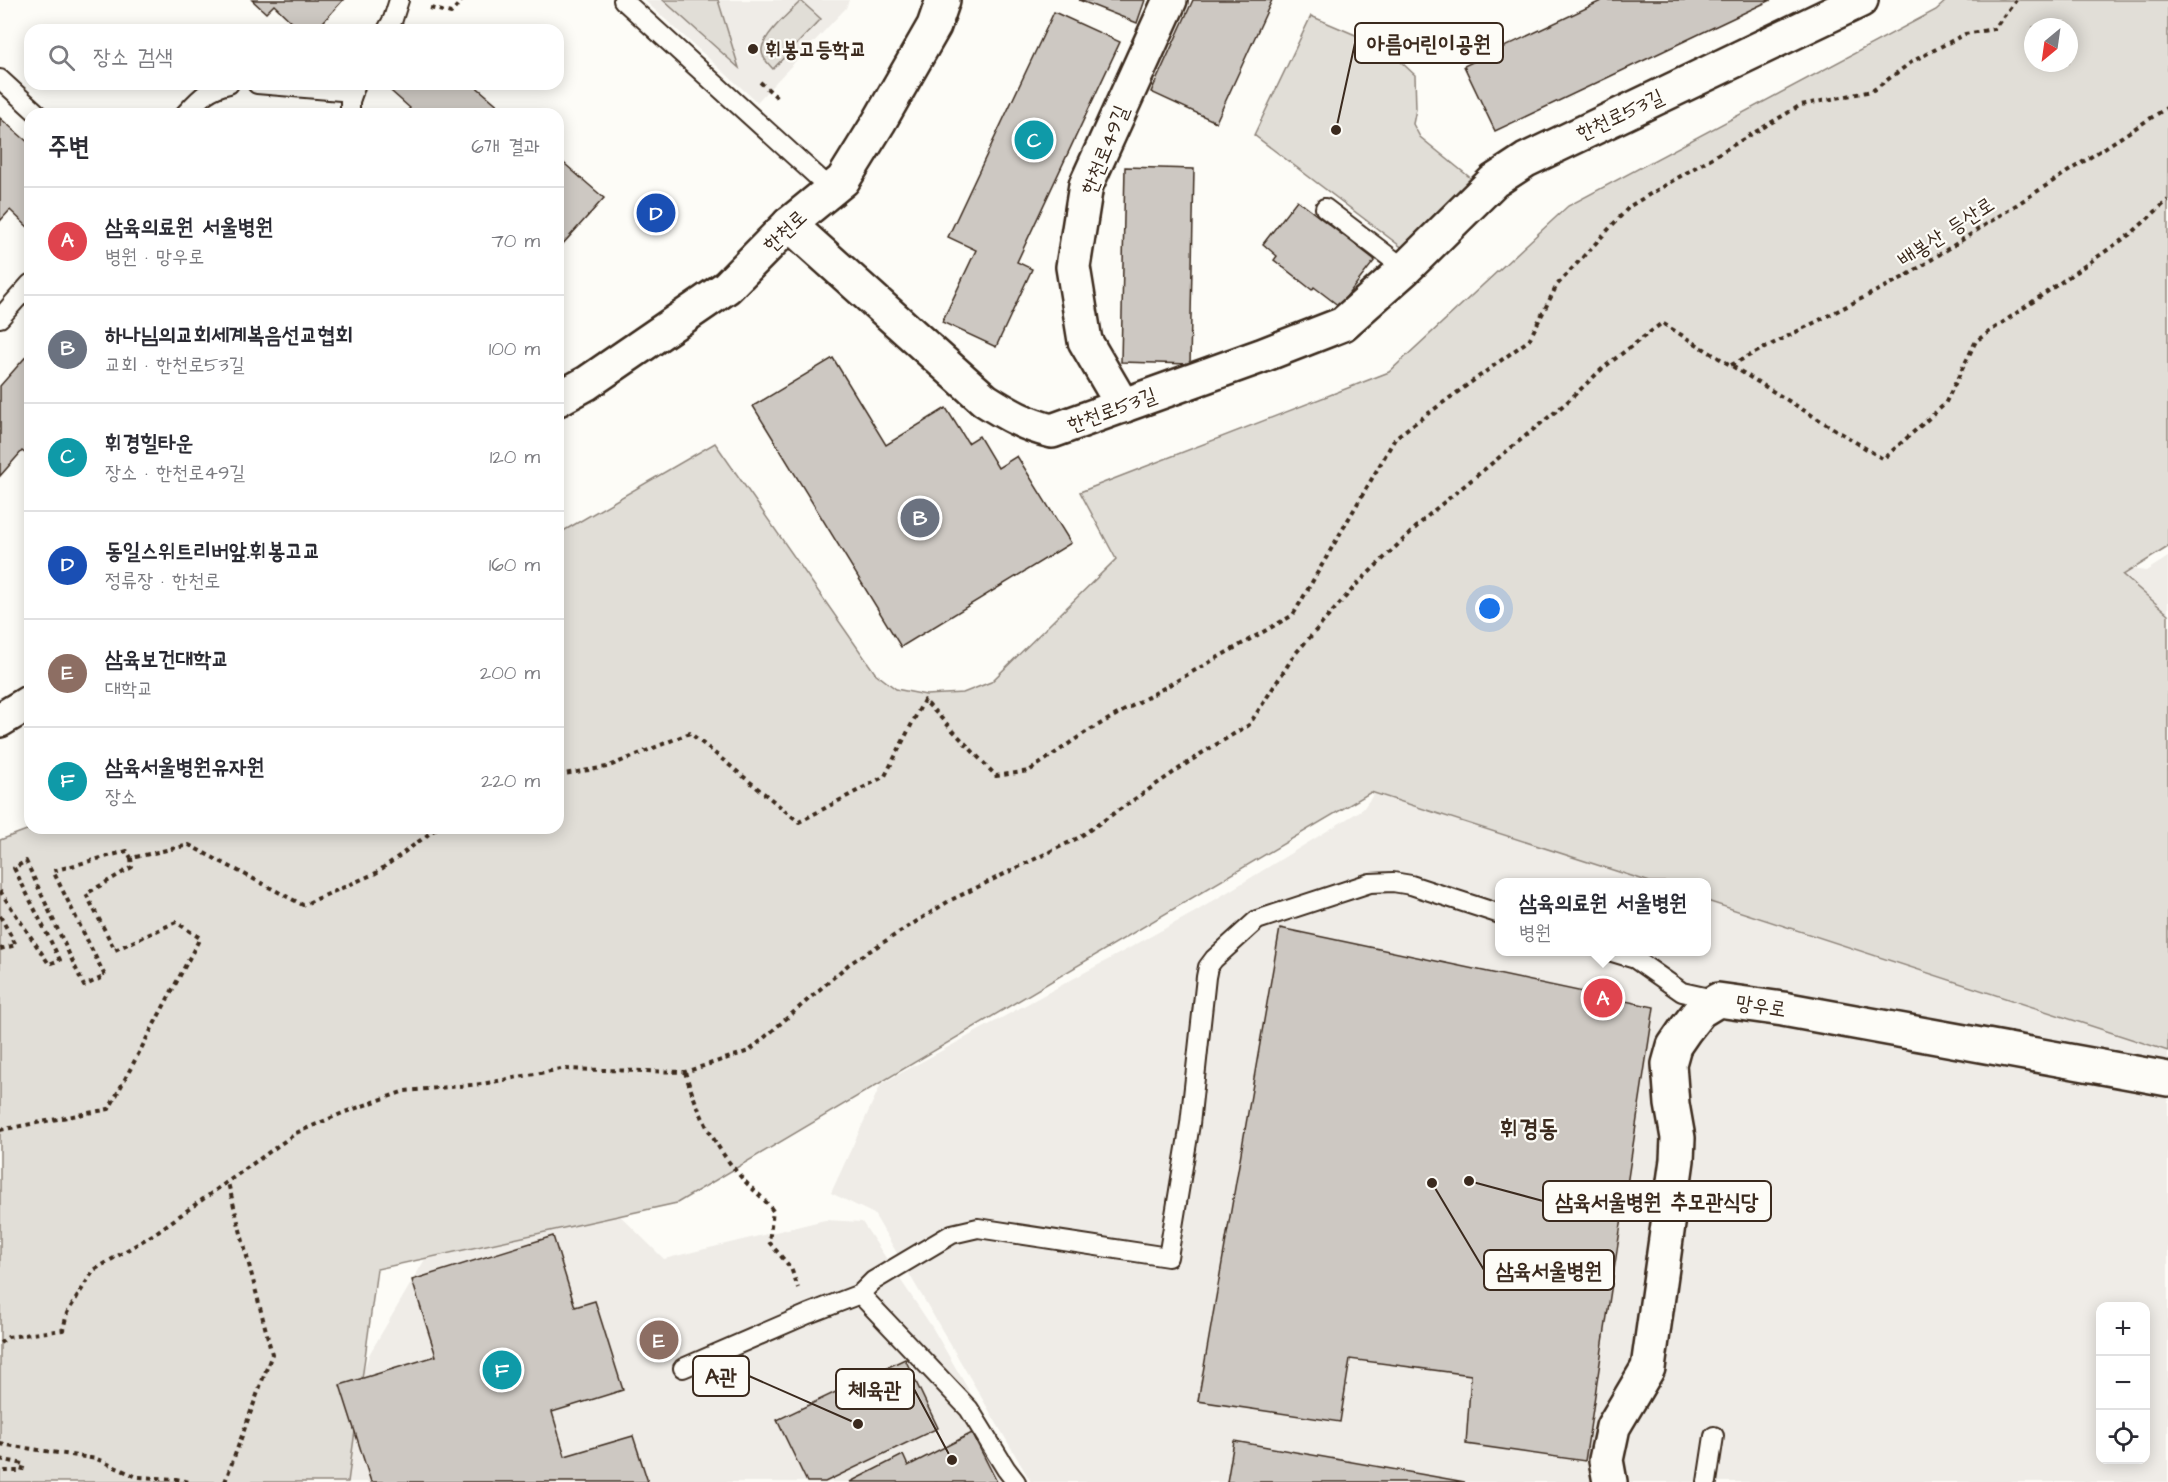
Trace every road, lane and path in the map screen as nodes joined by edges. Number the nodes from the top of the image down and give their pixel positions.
1 (399, 0) edge
2 (462, 0) edge
3 (623, 0) edge
4 (943, 0) edge
5 (1170, 0) edge
6 (1861, 0) edge
7 (2016, 0) edge
8 (430, 8) dead end
9 (1818, 9) edge
10 (390, 24) edge
11 (0, 80) edge
12 (760, 82) dead end
13 (210, 90) edge
14 (353, 90) edge
15 (779, 99) dead end
16 (2168, 107) edge
17 (31, 108) edge
18 (191, 108) edge
19 (350, 108) edge
20 (832, 190) junction
21 (2168, 200) edge
22 (1325, 208) dead end
23 (789, 224) junction
24 (1405, 269) junction
25 (24, 291) edge
26 (0, 318) edge
27 (1731, 365) junction
28 (564, 396) edge
29 (1123, 406) junction
30 (24, 706) edge
31 (0, 720) edge
32 (564, 774) edge
33 (429, 834) edge
34 (131, 858) junction
35 (0, 891) edge
36 (1495, 912) edge
37 (0, 916) edge
38 (0, 949) edge
39 (1626, 956) edge
40 (1719, 1000) junction
41 (685, 1072) junction
42 (2168, 1079) edge
43 (0, 1130) edge
44 (228, 1183) junction
45 (860, 1294) junction
46 (807, 1314) junction
47 (0, 1343) edge
48 (683, 1368) dead end
49 (1714, 1436) dead end
50 (0, 1444) edge
51 (0, 1459) edge
52 (0, 1471) edge
53 (190, 1482) edge
54 (225, 1482) edge
55 (1016, 1482) edge
56 (1610, 1482) edge
57 (1707, 1482) edge

1 - 10 lane
2 - 8 path
3 - 20 lane
4 - 20 street, 한천로
5 - 29 street, 한천로49길
6 - 9 street, 한천로53길
7 - 32 path
9 - 24 street, 한천로53길
11 - 17 lane
12 - 15 path
13 - 18 lane
14 - 19 lane
16 - 27 path, 배봉산 등산로
20 - 23 street, 한천로
21 - 27 path
22 - 24 lane
23 - 28 street, 한천로
23 - 29 street, 한천로53길
24 - 29 street, 한천로53길
25 - 26 lane
27 - 41 path
30 - 31 street
33 - 34 path
34 - 35 path
34 - 43 path
36 - 45 lane
37 - 38 path
39 - 40 lane
40 - 42 street, 망우로
40 - 56 street, 망우로
41 - 44 path
41 - 46 path
44 - 47 path
44 - 54 path
45 - 46 lane
45 - 55 lane
46 - 48 lane
49 - 57 lane
50 - 53 path
51 - 52 path

